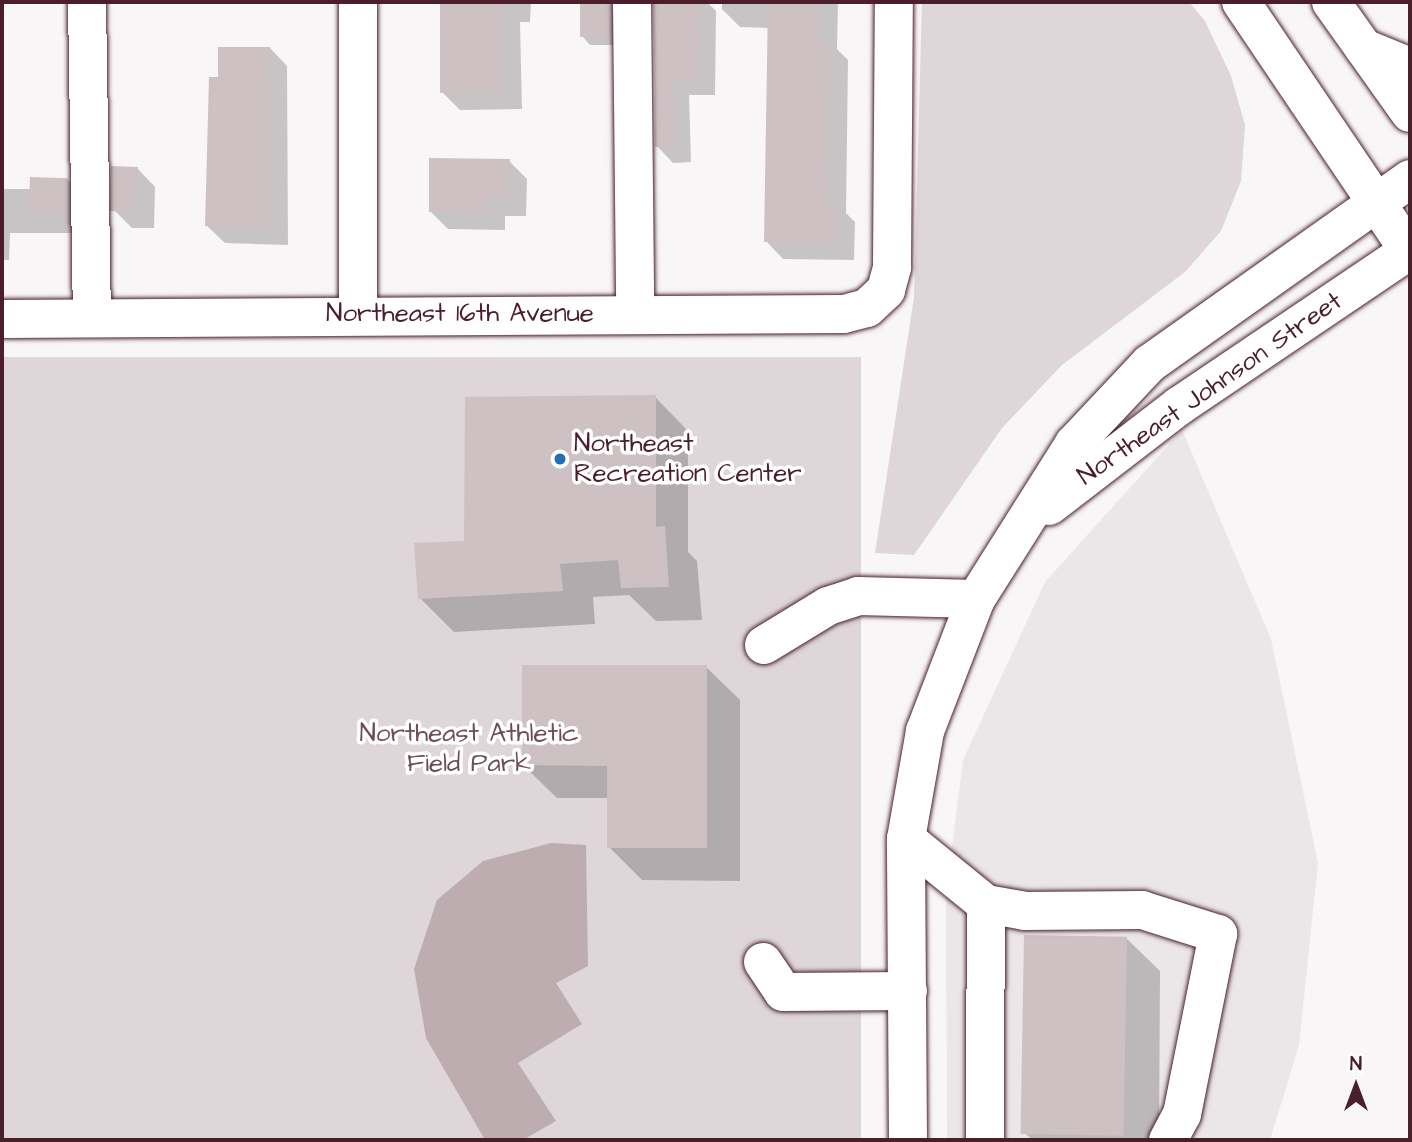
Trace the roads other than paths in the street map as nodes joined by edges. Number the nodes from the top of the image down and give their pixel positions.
1 (87, 2) edge
2 (358, 2) edge
3 (632, 2) edge
4 (894, 2) edge
5 (1241, 2) edge
6 (1331, 2) edge
7 (1364, 48) junction
8 (1410, 66) edge
9 (1410, 113) edge
10 (1410, 179) edge
11 (1376, 199) junction
12 (1410, 252) edge
13 (635, 314) junction
14 (358, 315) junction
15 (92, 317) junction
16 (2, 319) edge
17 (1017, 535) junction
18 (976, 599) junction
19 (764, 645) dead end
20 (906, 839) junction
21 (986, 904) junction
22 (763, 962) dead end
23 (908, 991) junction
24 (908, 1140) edge
25 (985, 1140) edge
26 (1168, 1140) edge

1 - 15 street
2 - 14 street
3 - 13 street
4 - 13 street, Northeast 16th Avenue
5 - 11 street
6 - 7 street
7 - 8 street
7 - 9 street
10 - 11 street, Northeast Johnson Street
11 - 12 street
11 - 17 street, Northeast Johnson Street
12 - 17 street, Northeast Johnson Street
13 - 14 street, Northeast 16th Avenue
14 - 15 street, Northeast 16th Avenue
15 - 16 street, Northeast 16th Avenue
17 - 18 street, Northeast Johnson Street
18 - 19 street
18 - 20 street, Northeast Johnson Street
20 - 21 street
20 - 23 street, Northeast Johnson Street
21 - 25 street
21 - 26 street
22 - 23 street
23 - 24 street, Northeast Johnson Street

